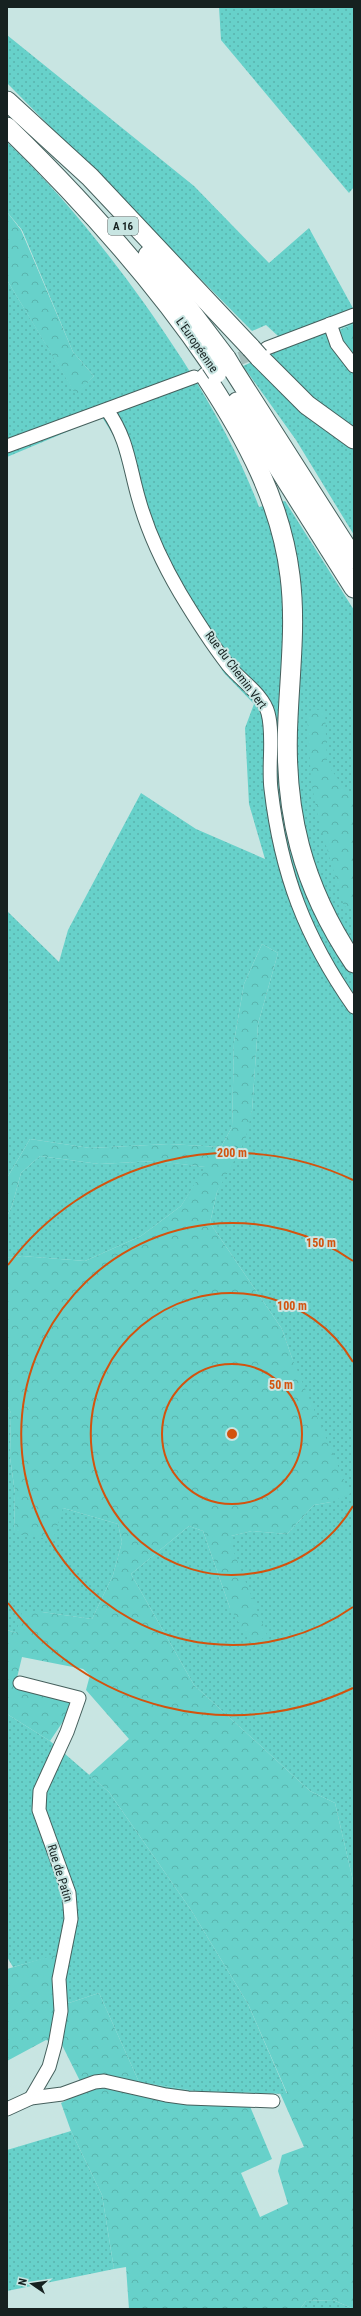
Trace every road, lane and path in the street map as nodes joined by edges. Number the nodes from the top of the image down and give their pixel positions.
1 (7, 101) edge
2 (7, 106) edge
3 (7, 127) edge
4 (354, 315) edge
5 (330, 324) junction
6 (259, 351) junction
7 (354, 366) edge
8 (212, 369) junction
9 (107, 410) junction
10 (354, 439) edge
11 (7, 446) edge
12 (354, 559) edge
13 (354, 588) edge
14 (354, 963) edge
15 (354, 1006) edge
16 (20, 1683) dead end
17 (31, 2098) junction
18 (273, 2101) dead end
19 (7, 2109) edge

1 - 6 highway
2 - 8 highway, L'Européenne / A 16
3 - 8 highway, L'Européenne / A 16
4 - 5 street
5 - 6 street
5 - 7 street
6 - 10 highway
8 - 9 street
8 - 12 highway, L'Européenne / A 16
8 - 13 highway, L'Européenne / A 16
8 - 14 highway
9 - 11 street
9 - 15 street, Rue du Chemin Vert
16 - 17 street, Rue de Patin
17 - 18 street
17 - 19 street

